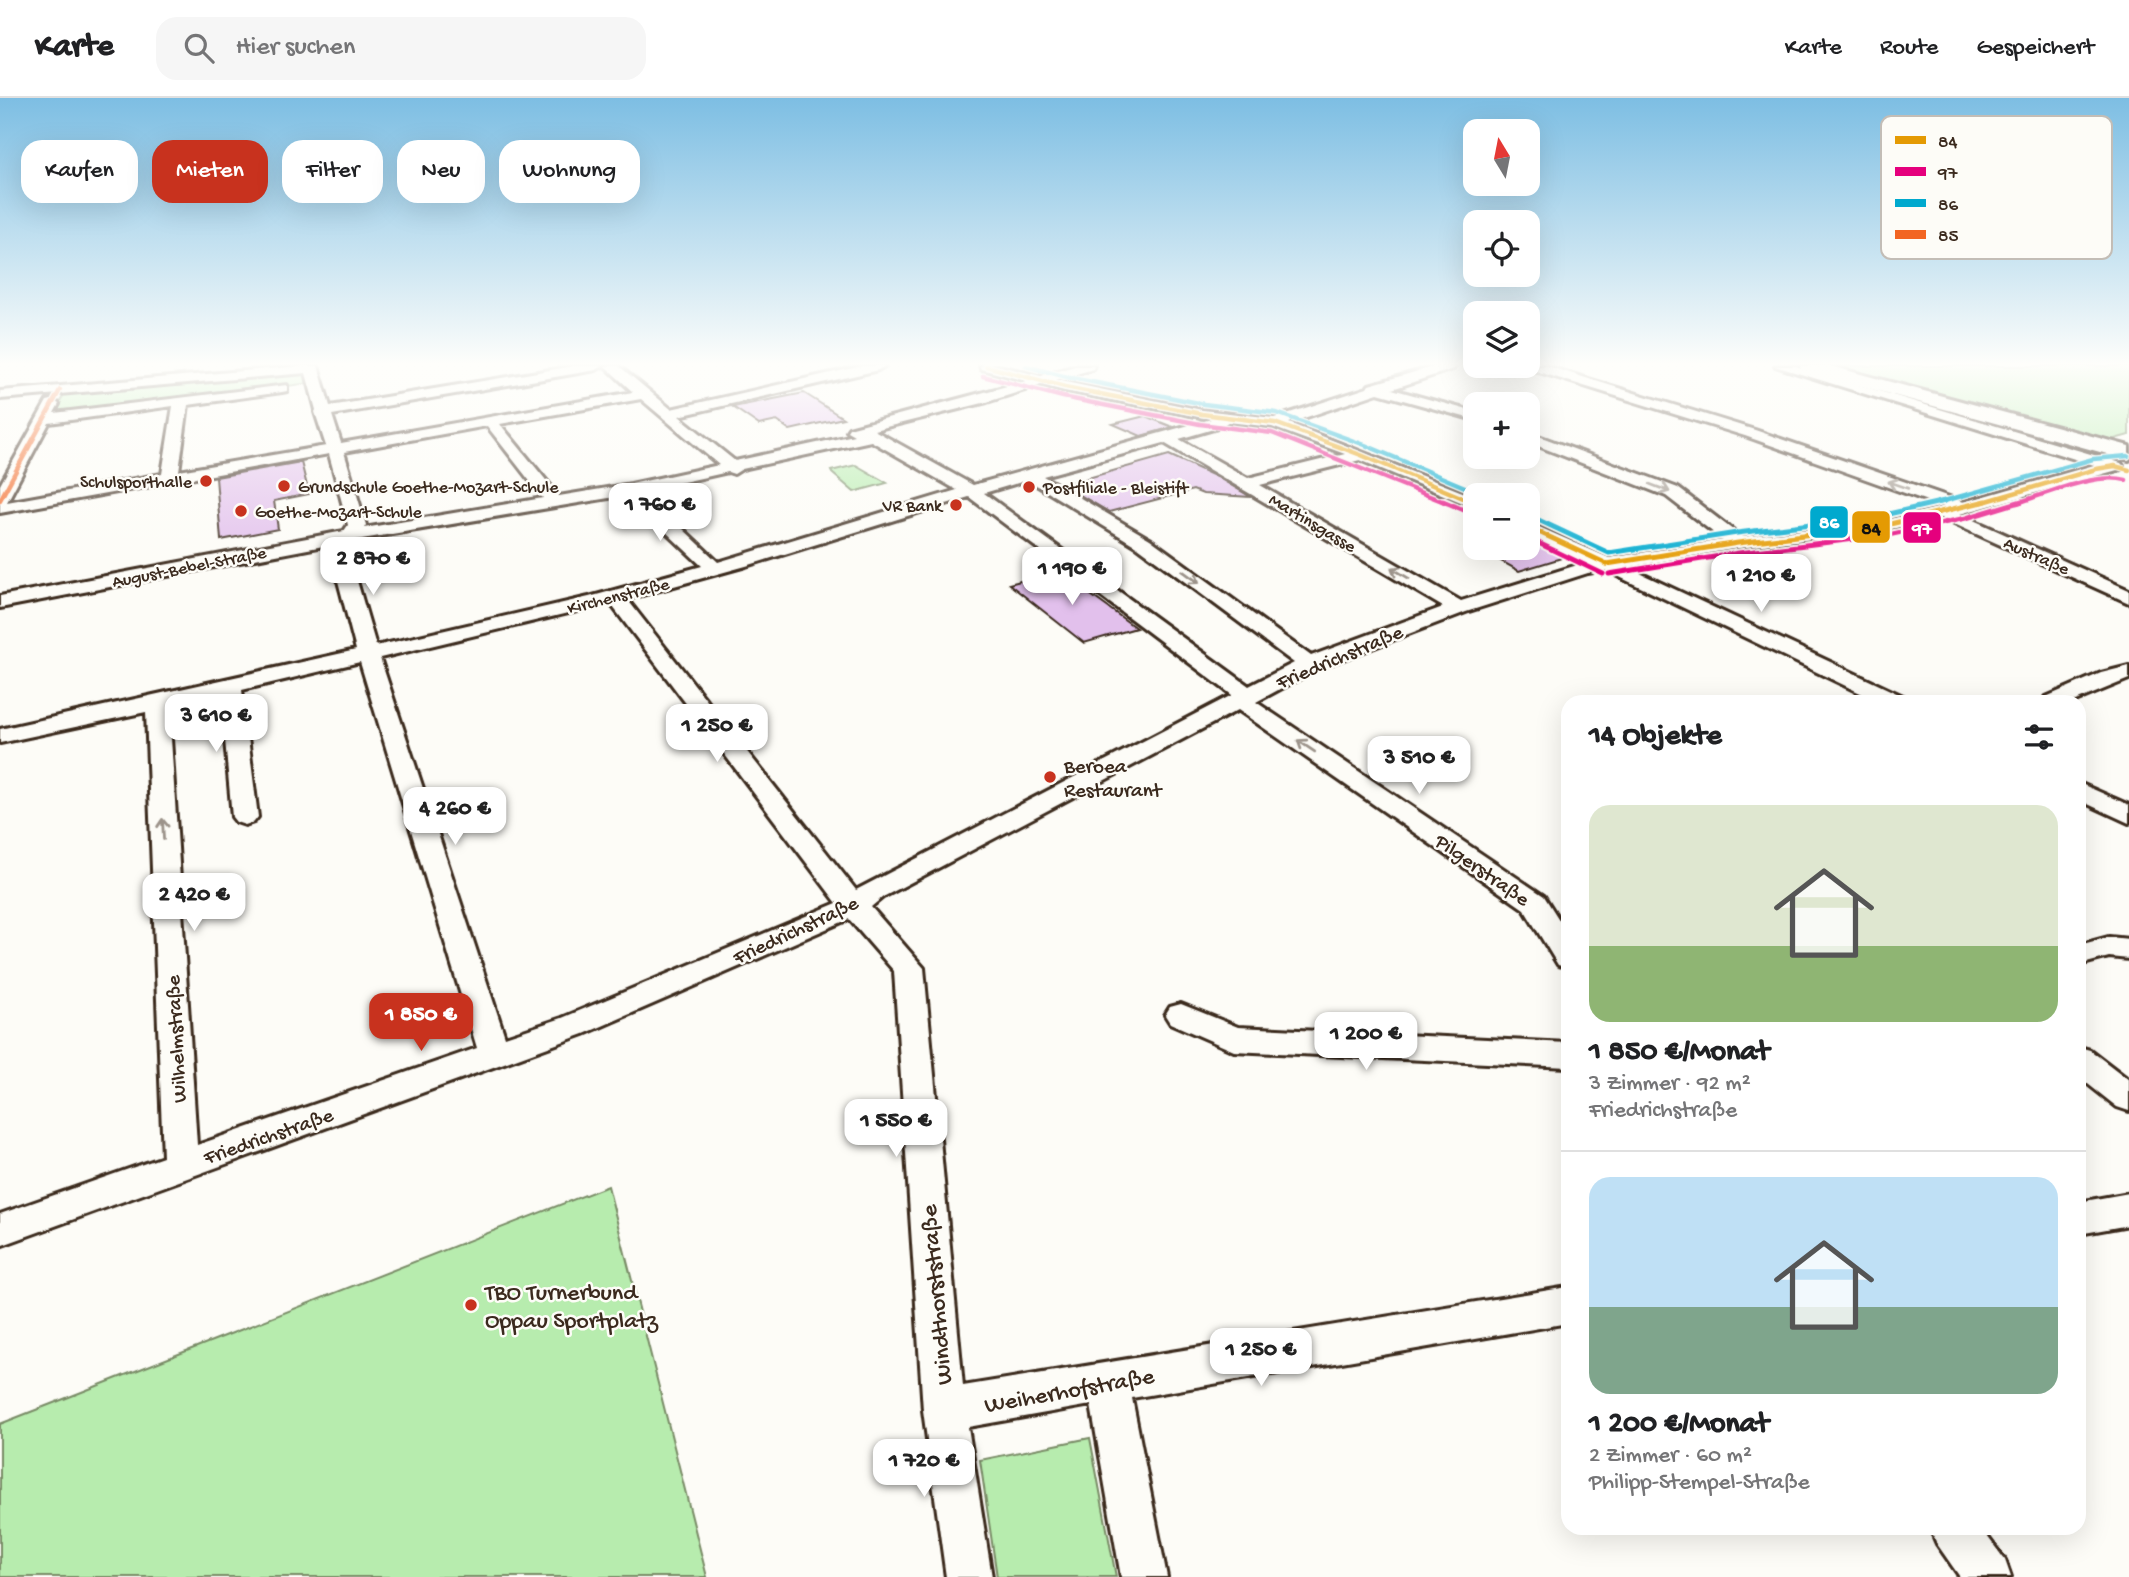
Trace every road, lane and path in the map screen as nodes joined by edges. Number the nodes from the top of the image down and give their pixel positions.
1 (35, 435) edge
2 (176, 435) edge
3 (329, 435) edge
4 (415, 435) edge
5 (501, 435) edge
6 (694, 435) edge
7 (858, 435) edge
8 (871, 435) edge
9 (1177, 435) edge
10 (1307, 435) edge
11 (1756, 435) edge
12 (2027, 435) edge
13 (2040, 435) edge
14 (1167, 438) junction
15 (1540, 442) edge
16 (334, 450) junction
17 (1361, 455) junction
18 (2127, 463) edge
19 (730, 465) junction
20 (1030, 475) junction
21 (170, 478) junction
22 (1248, 483) junction
23 (631, 489) junction
24 (971, 491) junction
25 (1463, 498) edge
26 (0, 499) edge
27 (555, 502) junction
28 (0, 508) edge
29 (1963, 508) junction
30 (1944, 513) junction
31 (1540, 533) edge
32 (351, 535) junction
33 (1738, 543) junction
34 (1607, 564) junction
35 (715, 569) junction
36 (615, 596) junction
37 (2129, 597) edge
38 (0, 603) edge
39 (1459, 608) junction
40 (369, 654) junction
41 (1309, 664) junction
42 (2129, 672) edge
43 (231, 686) junction
44 (1882, 695) edge
45 (2070, 695) edge
46 (1245, 699) junction
47 (156, 703) junction
48 (0, 736) edge
49 (2086, 794) edge
50 (2129, 815) edge
51 (246, 817) dead end
52 (853, 906) junction
53 (1561, 937) edge
54 (2129, 949) edge
55 (2086, 953) edge
56 (1181, 1015) dead end
57 (495, 1055) junction
58 (1561, 1055) edge
59 (2086, 1064) edge
60 (2129, 1098) edge
61 (181, 1166) junction
62 (2129, 1209) edge
63 (2086, 1217) edge
64 (0, 1230) edge
65 (1561, 1307) edge
66 (1108, 1382) junction
67 (944, 1410) junction
68 (1958, 1535) edge
69 (970, 1577) edge
70 (1144, 1577) edge
71 (1988, 1577) edge

1 - 26 street
2 - 21 street
3 - 16 street
4 - 16 street
5 - 27 street
6 - 19 street
7 - 19 street, August-Bebel-Straße
8 - 24 street
9 - 14 street, Kirchenstraße
10 - 17 street
29 -> 11 street
12 - 18 street
13 - 18 street
14 - 20 street, Kirchenstraße
14 - 22 street, Martinsgasse
15 -> 33 street
16 - 21 street
16 - 32 street
17 - 22 street
17 - 25 street
18 - 29 street
19 - 23 street, August-Bebel-Straße
20 - 24 street, Kirchenstraße
20 -> 41 street
21 - 28 street
39 -> 22 street, Martinsgasse
23 - 27 street, August-Bebel-Straße
23 - 35 street
24 - 35 street, Kirchenstraße
24 - 46 street
27 - 32 street, August-Bebel-Straße
29 - 30 street
30 - 33 street
30 - 37 street, Austraße
31 - 34 street
32 - 38 street, August-Bebel-Straße
32 - 40 street
33 - 34 street
34 - 39 street, Friedrichstraße
34 - 44 street
35 - 36 street, Kirchenstraße
36 - 40 street, Kirchenstraße
36 - 52 street, Windthorststraße
39 - 41 street, Friedrichstraße
40 - 43 street, Kirchenstraße
40 - 57 street
41 - 46 street, Friedrichstraße
42 - 45 street
43 - 47 street, Kirchenstraße
43 - 51 street
46 - 52 street, Friedrichstraße
53 -> 46 street, Pilgerstraße
47 - 48 street, Kirchenstraße
61 -> 47 street, Wilhelmstraße
49 - 50 street
52 - 57 street, Friedrichstraße
52 - 67 street, Windthorststraße
54 - 55 street
56 - 58 street
57 - 61 street, Friedrichstraße
59 - 60 street
61 - 64 street, Friedrichstraße
62 - 63 street
65 - 66 street, Weiherhofstraße
66 - 67 street, Weiherhofstraße
66 - 70 street
67 - 69 street, Windthorststraße
68 - 71 street

